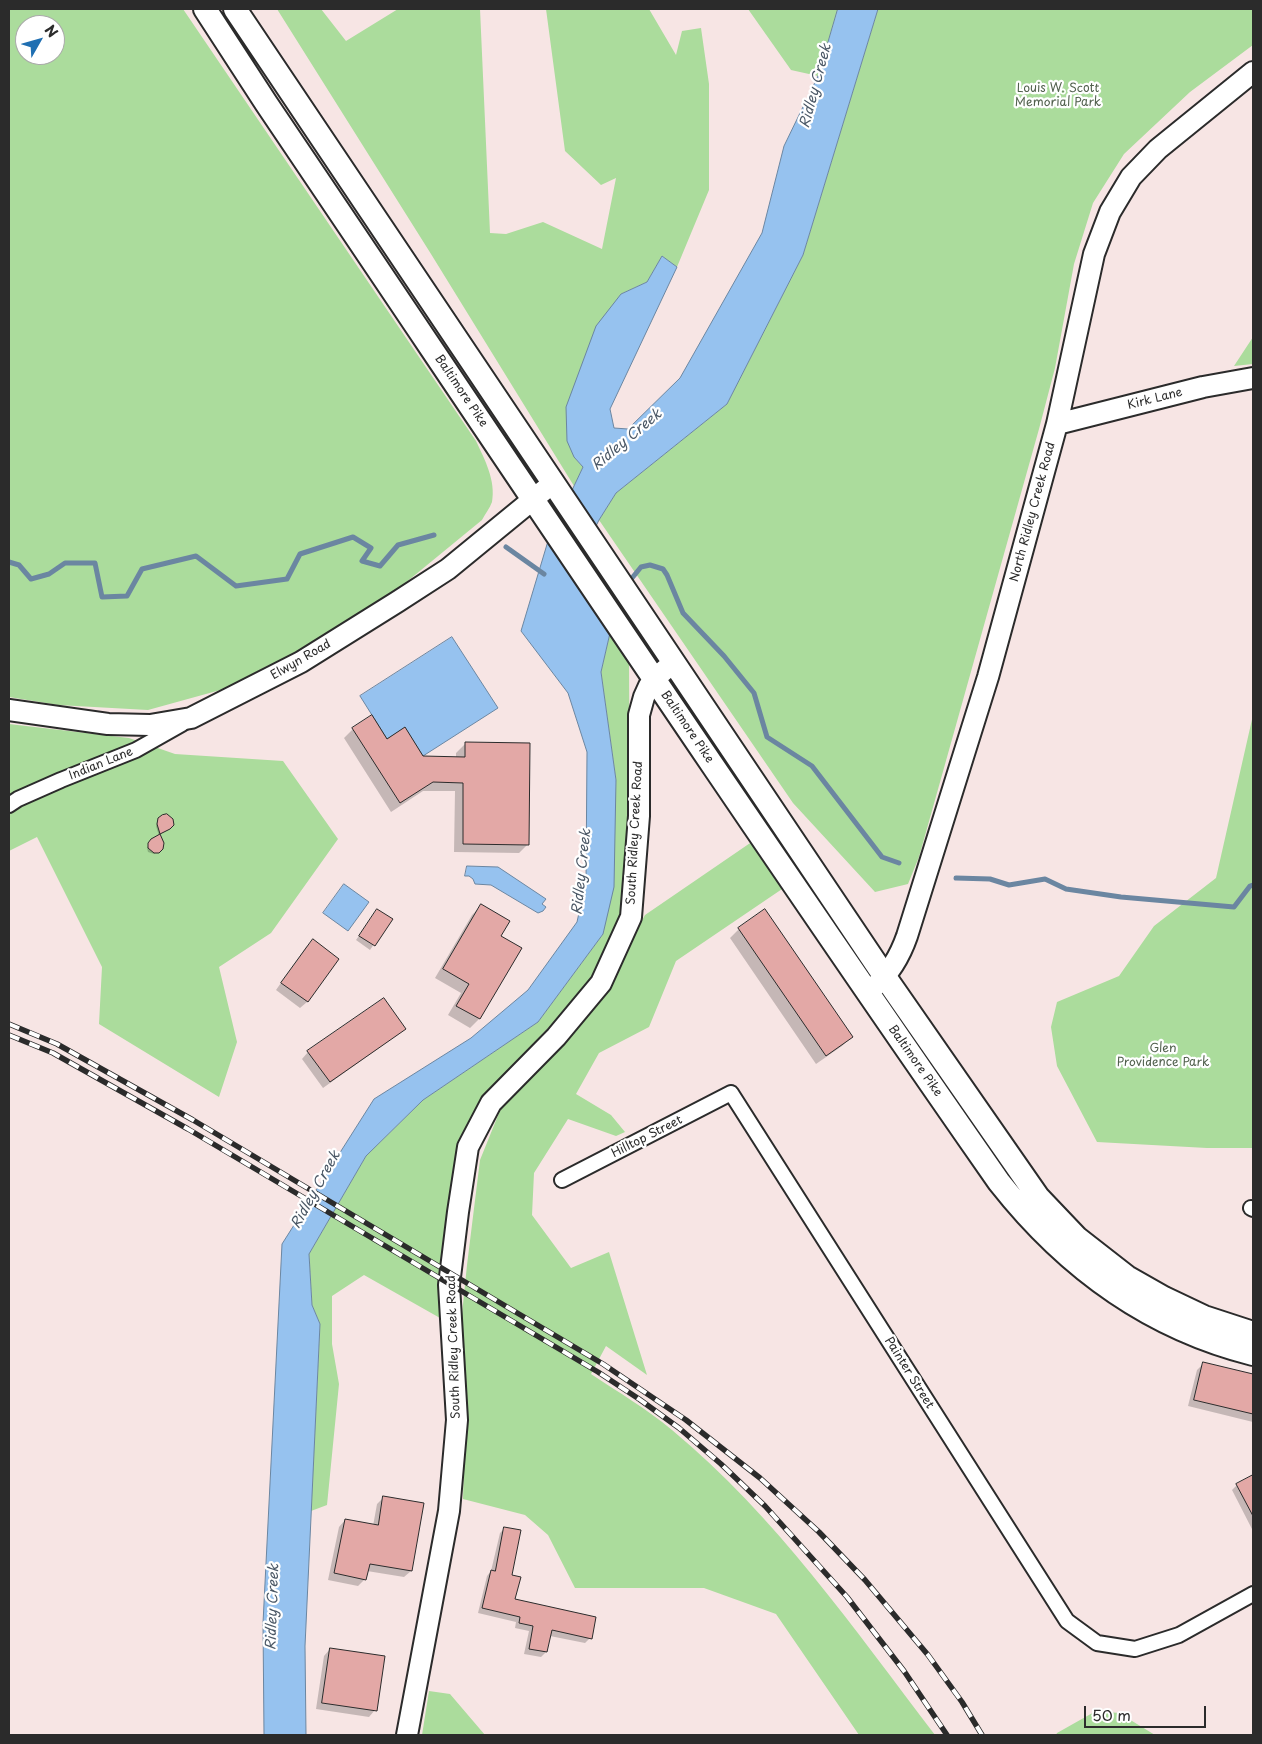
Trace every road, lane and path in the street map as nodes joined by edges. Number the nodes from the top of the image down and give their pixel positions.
1 (205, 9) edge
2 (235, 9) edge
3 (1253, 72) edge
4 (1253, 378) edge
5 (1057, 424) junction
6 (559, 491) junction
7 (533, 499) junction
8 (673, 663) junction
9 (654, 679) junction
10 (9, 710) edge
11 (191, 718) junction
12 (9, 805) edge
13 (886, 977) junction
14 (868, 993) junction
15 (731, 1093) joint
16 (562, 1180) dead end
17 (1253, 1333) edge
18 (1253, 1354) edge
19 (1253, 1594) edge
20 (407, 1735) edge

1 - 7 main road, Baltimore Pike
2 - 6 main road, Baltimore Pike
3 - 5 street, North Ridley Creek Road
4 - 5 street, Kirk Lane
5 - 13 street, North Ridley Creek Road
6 - 7 street, Elwyn Road
6 - 8 main road, Baltimore Pike
7 - 9 main road, Baltimore Pike
7 - 11 street, Elwyn Road
8 - 9 street, South Ridley Creek Road
8 - 13 main road, Baltimore Pike
9 - 14 main road, Baltimore Pike
9 - 20 street, South Ridley Creek Road
10 - 11 street, Elwyn Road
11 - 12 street, Indian Lane
13 - 14 street, North Ridley Creek Road
13 - 17 main road, Baltimore Pike
14 - 18 main road, Baltimore Pike
15 - 16 street, Hilltop Street
15 - 19 street, Painter Street

